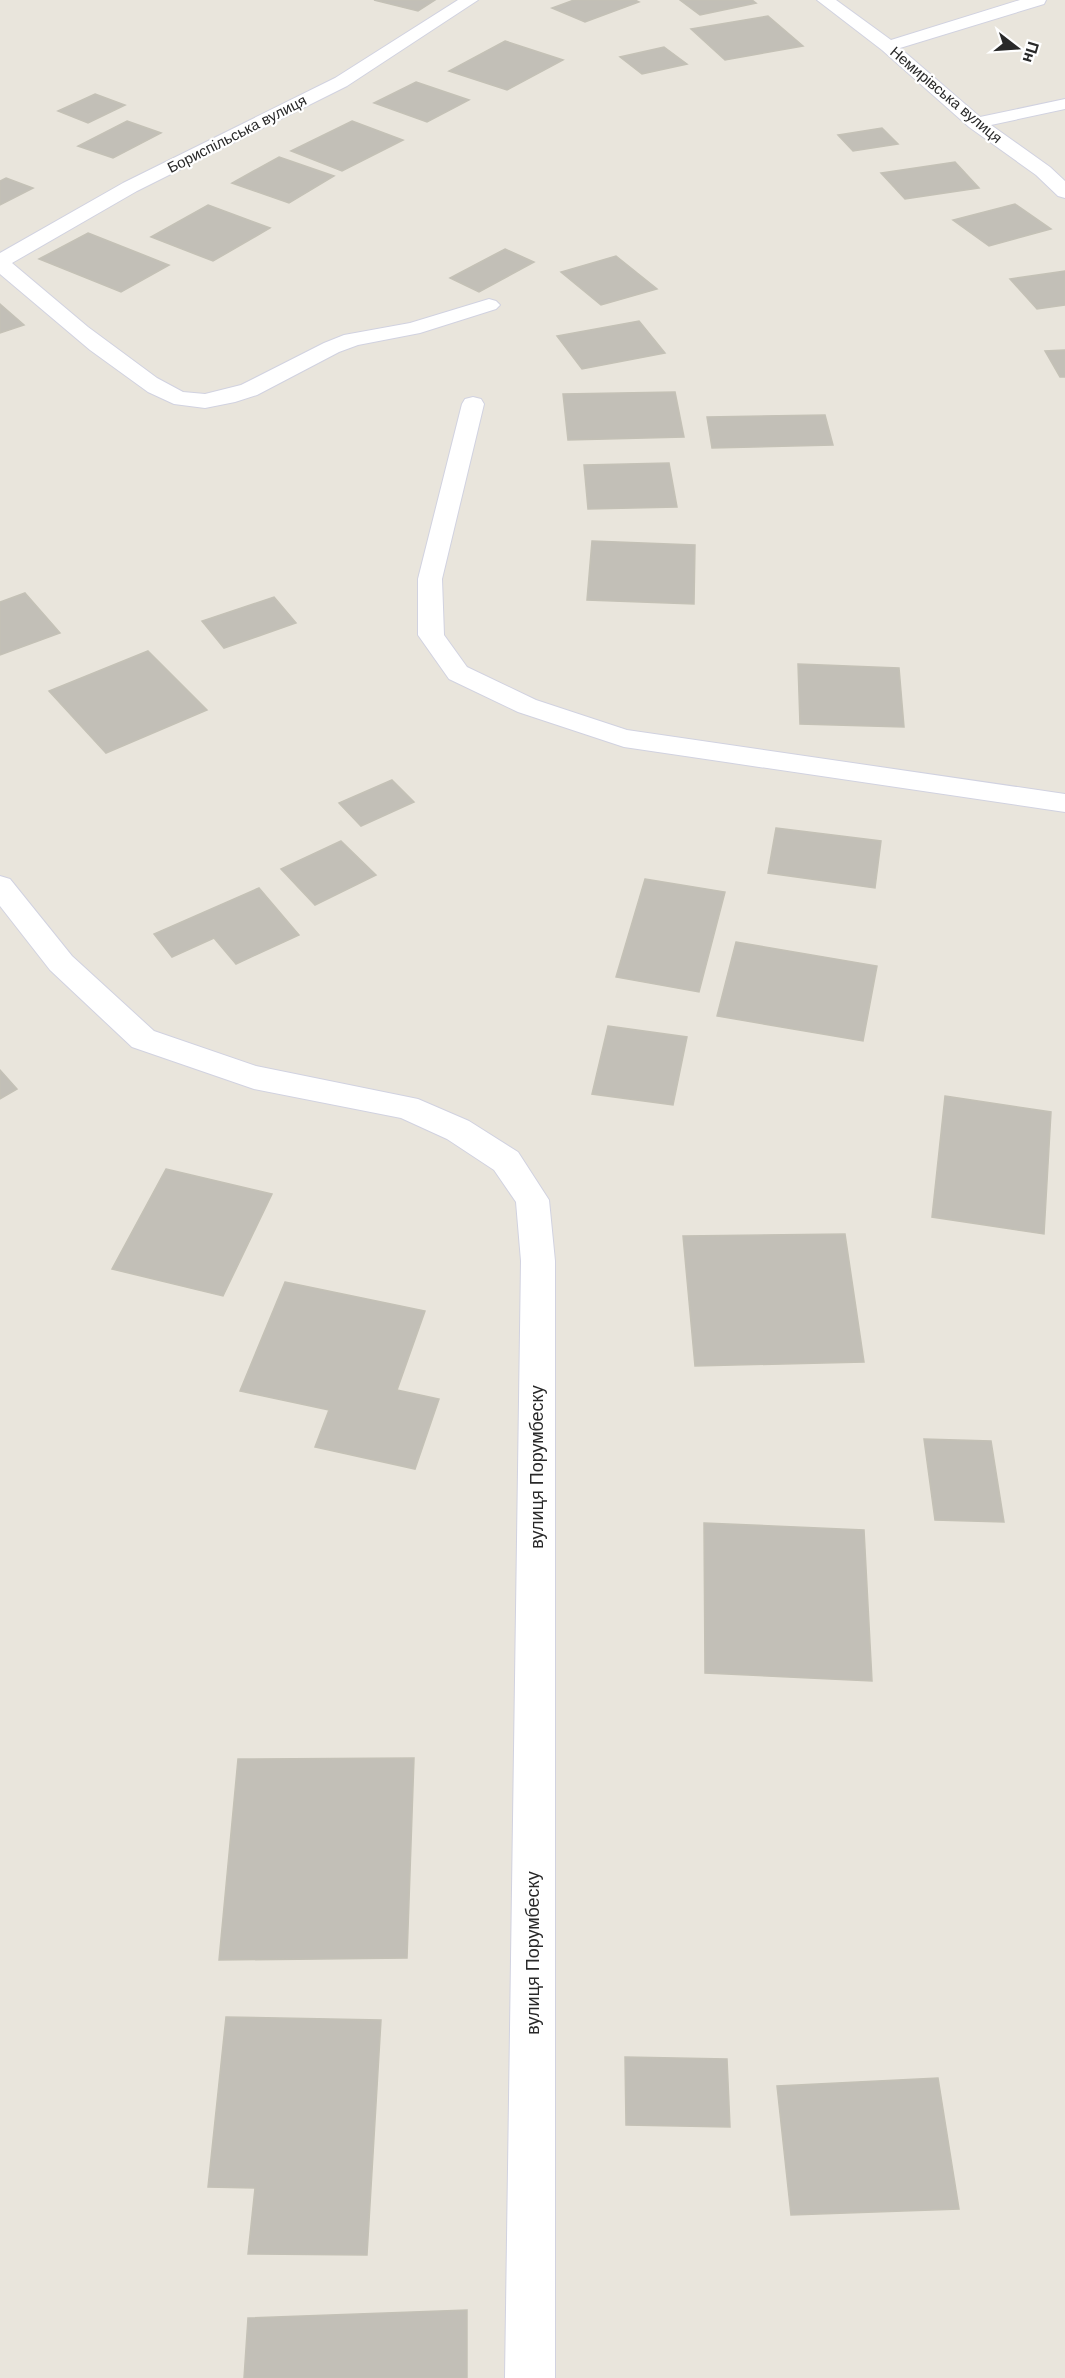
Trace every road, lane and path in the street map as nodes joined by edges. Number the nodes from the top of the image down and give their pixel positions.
1 (470, 0) edge
2 (825, 0) edge
3 (981, 0) edge
4 (1038, 0) edge
5 (1001, 11) junction
6 (888, 46) junction
7 (1065, 105) edge
8 (976, 123) junction
9 (1043, 171) junction
10 (1065, 174) edge
11 (1065, 192) edge
12 (0, 262) edge
13 (489, 305) dead end
14 (473, 404) dead end
15 (1065, 803) edge
16 (0, 886) edge
17 (530, 2378) edge

1 - 12 street, Бориспільська вулиця
2 - 6 street, Немирівська вулиця
3 - 5 street
4 - 5 street
5 - 6 street
6 - 8 street, Немирівська вулиця
7 - 8 street
8 - 9 street, Немирівська вулиця
9 - 10 street
9 - 11 street, Немирівська вулиця
12 - 13 street
14 - 15 street
16 - 17 street, вулиця Порумбеску

